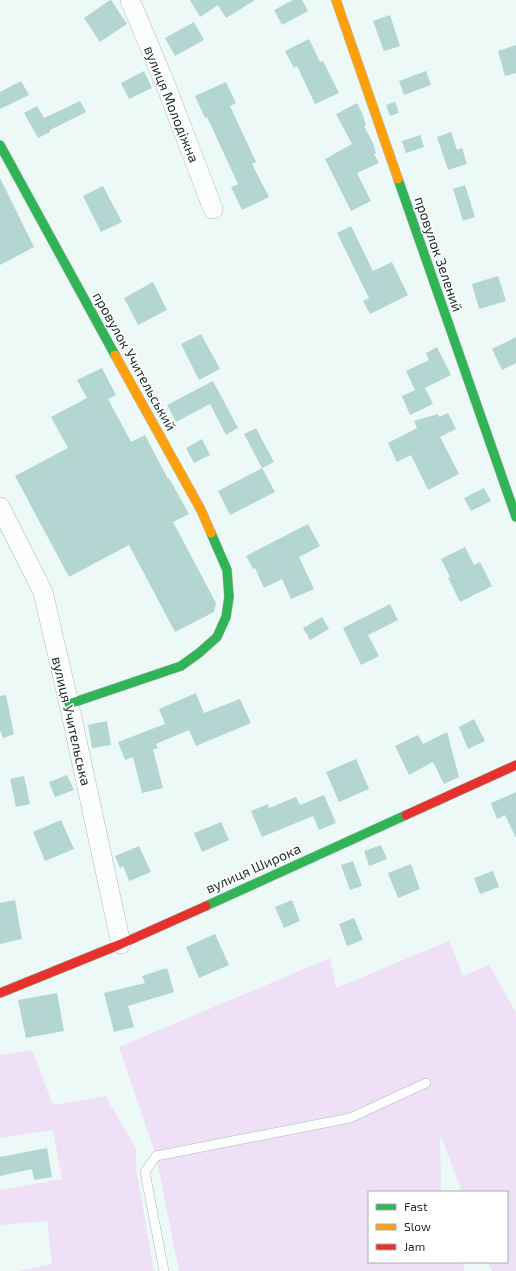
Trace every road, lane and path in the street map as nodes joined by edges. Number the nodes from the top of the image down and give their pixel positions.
1 (130, 0) edge
2 (336, 0) edge
3 (0, 145) edge
4 (213, 209) dead end
5 (0, 507) edge
6 (516, 517) edge
7 (69, 704) junction
8 (516, 765) edge
9 (121, 944) junction
10 (0, 993) edge
11 (426, 1083) dead end
12 (164, 1271) edge

1 - 4 street, вулиця Молодіжна
2 - 6 street, провулок Зелений
3 - 7 street, провулок Учительський
5 - 7 street, вулиця Учительська
7 - 9 street, вулиця Учительська
8 - 9 street, вулиця Широка
9 - 10 street, вулиця Широка
11 - 12 lane

